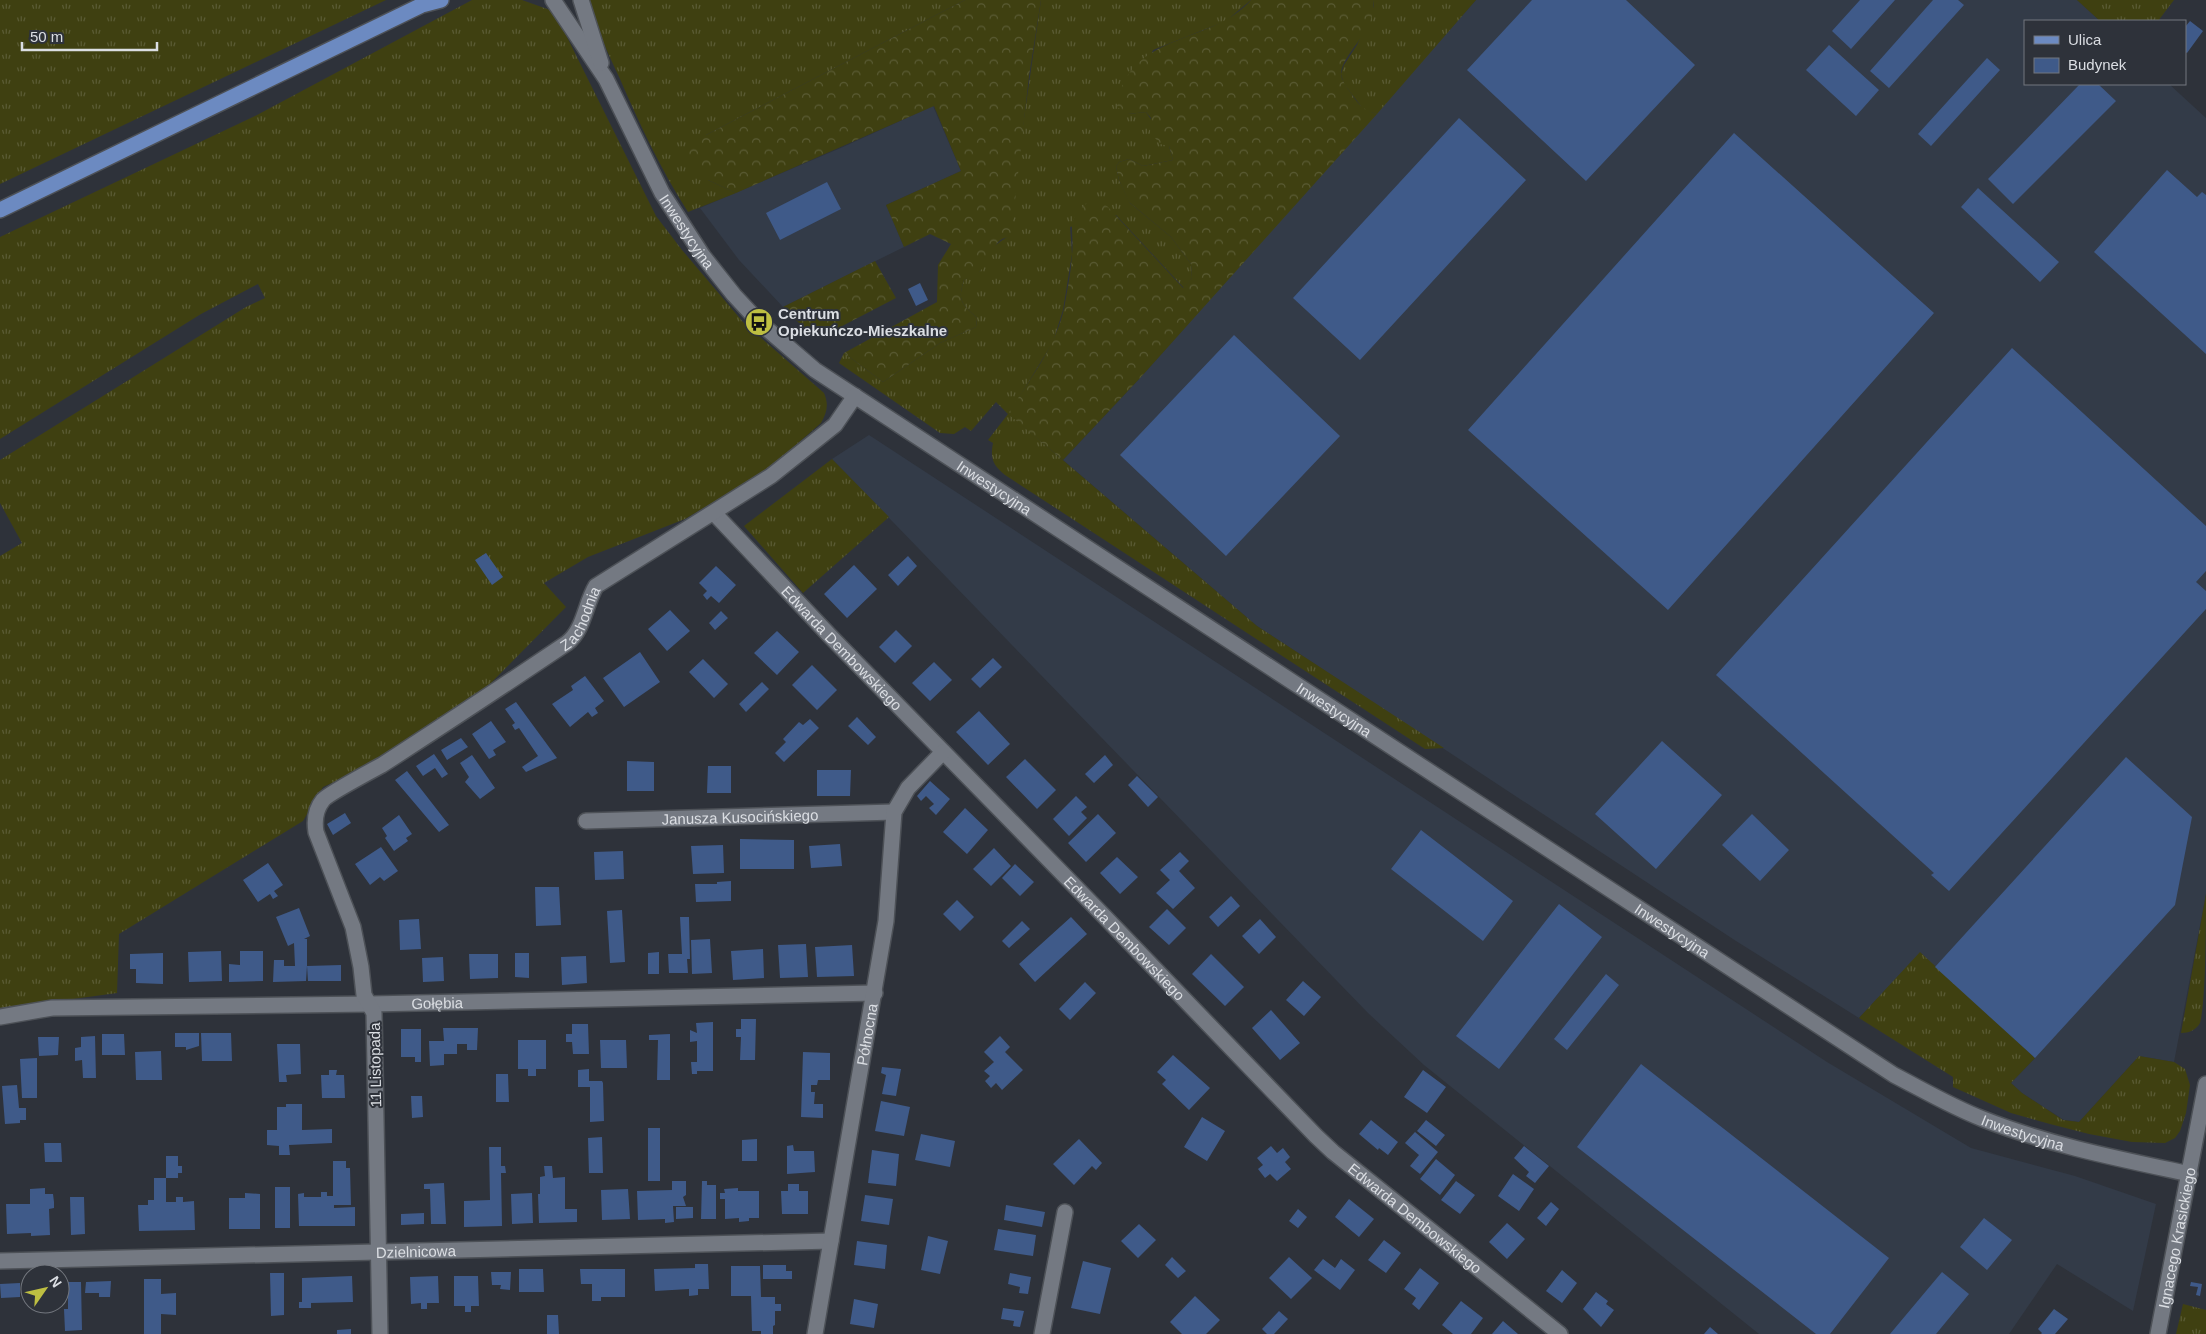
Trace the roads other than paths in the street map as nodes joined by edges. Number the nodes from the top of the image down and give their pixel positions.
1 (441, 0) edge
2 (553, 0) edge
3 (581, 0) edge
4 (425, 3) edge
5 (606, 79) junction
6 (0, 210) edge
7 (855, 396) junction
8 (714, 513) junction
9 (943, 752) junction
10 (318, 808) joint
11 (894, 812) junction
12 (586, 822) dead end
13 (875, 993) junction
14 (370, 1004) junction
15 (0, 1017) edge
16 (2206, 1084) edge
17 (2190, 1174) junction
18 (1065, 1212) dead end
19 (831, 1241) junction
20 (378, 1252) junction
21 (0, 1261) edge
22 (380, 1334) edge
23 (815, 1334) edge
24 (1042, 1334) edge
25 (1560, 1334) edge
26 (2158, 1334) edge

1 - 4 main road
2 - 5 street, Inwestycyjna
3 - 5 street, Inwestycyjna
4 - 6 main road
5 - 7 street, Inwestycyjna
7 - 8 street, Zachodnia
7 - 17 street, Inwestycyjna
8 - 9 street, Edwarda Dembowskiego
8 - 10 street, Zachodnia
9 - 11 street, Północna
9 - 25 street, Edwarda Dembowskiego
10 - 14 street, 11 Listopada
11 - 12 street, Janusza Kusocińskiego
11 - 13 street, Północna
13 - 14 street, Gołębia
13 - 19 street, Północna
14 - 15 street, Gołębia
14 - 20 street, 11 Listopada
16 - 17 street, Ignacego Krasickiego
17 - 26 street, Ignacego Krasickiego
18 - 24 street
19 - 20 street, Dzielnicowa
19 - 23 street, Północna
20 - 21 street, Dzielnicowa
20 - 22 street, 11 Listopada

